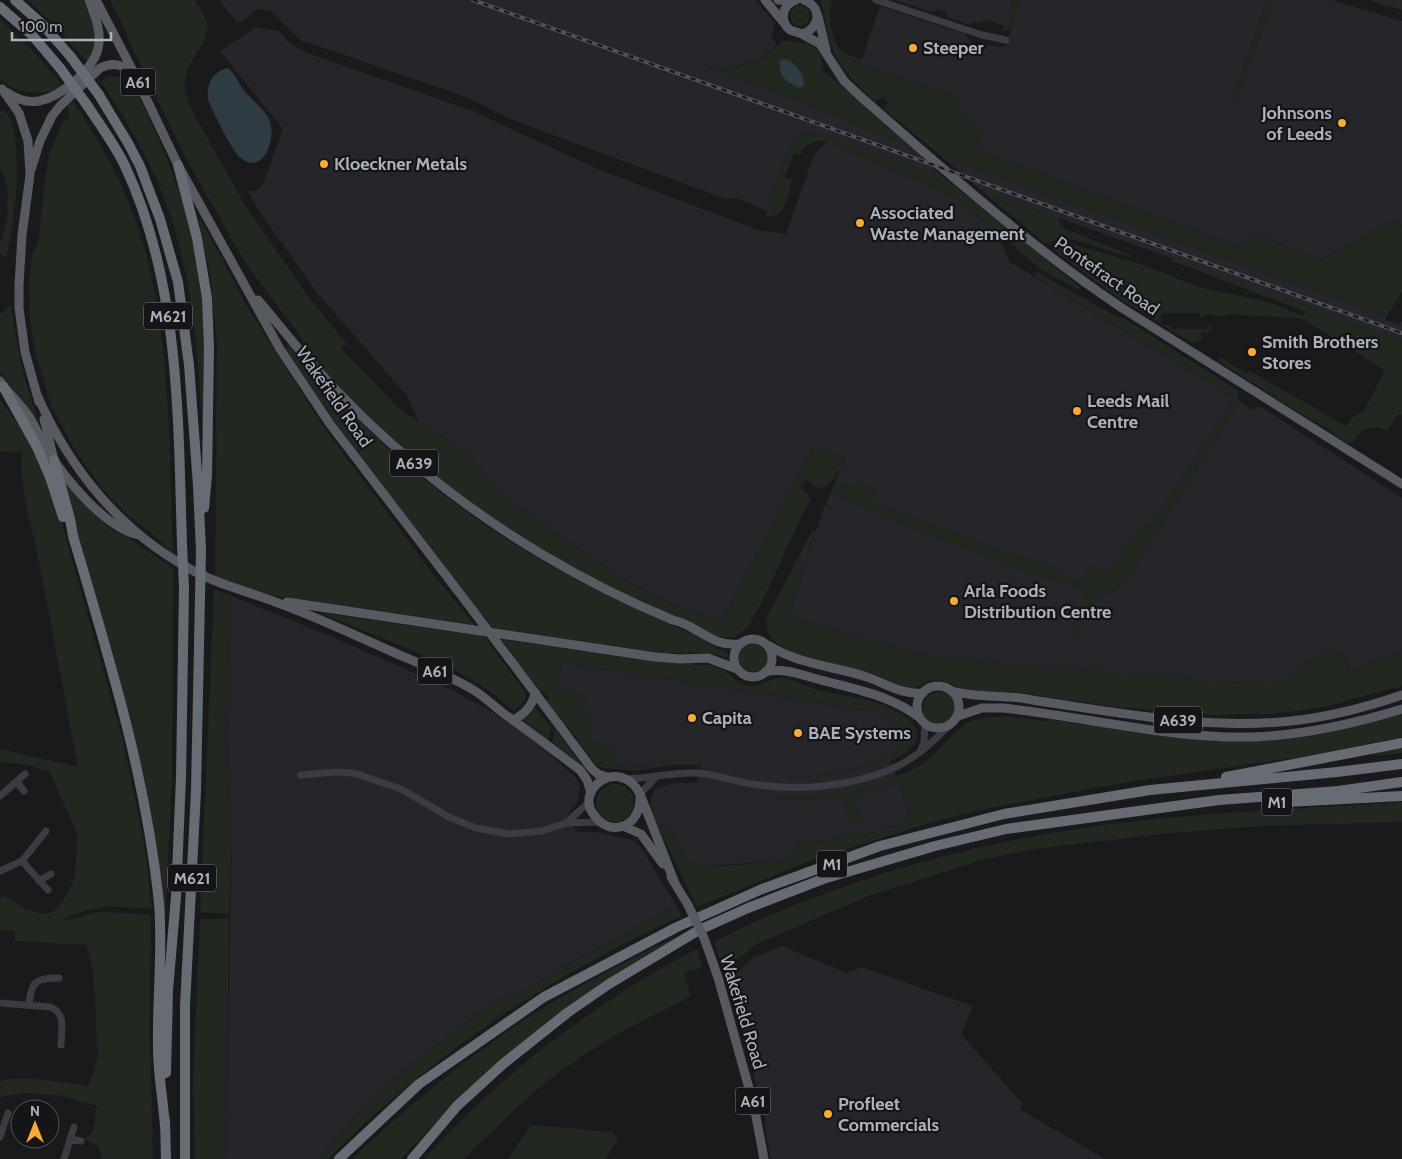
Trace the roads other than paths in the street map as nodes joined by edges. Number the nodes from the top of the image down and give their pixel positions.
1 (15, 0) edge
2 (89, 0) edge
3 (96, 0) edge
4 (764, 0) edge
5 (778, 0) edge
6 (804, 0) edge
7 (876, 0) edge
8 (794, 1) edge
9 (0, 7) edge
10 (815, 7) edge
11 (785, 25) junction
12 (802, 34) junction
13 (1006, 40) dead end
14 (827, 52) junction
15 (135, 75) junction
16 (1, 88) edge
17 (178, 165) junction
18 (30, 175) junction
19 (247, 287) junction
20 (2, 384) edge
21 (38, 397) junction
22 (54, 460) junction
23 (1402, 484) edge
24 (73, 536) junction
25 (142, 536) junction
26 (200, 550) junction
27 (265, 598) junction
28 (739, 644) junction
29 (768, 645) junction
30 (737, 669) junction
31 (765, 672) junction
32 (952, 691) junction
33 (923, 693) junction
34 (535, 694) junction
35 (1402, 695) edge
36 (1402, 709) edge
37 (958, 716) junction
38 (514, 720) junction
39 (922, 721) junction
40 (950, 725) junction
41 (1402, 743) edge
42 (920, 753) junction
43 (1402, 764) edge
44 (25, 774) dead end
45 (301, 774) dead end
46 (607, 777) junction
47 (655, 778) junction
48 (628, 780) junction
49 (17, 782) junction
50 (1402, 782) edge
51 (1150, 790) junction
52 (24, 791) dead end
53 (640, 795) junction
54 (0, 796) edge
55 (1402, 796) edge
56 (590, 797) junction
57 (1151, 808) junction
58 (600, 822) junction
59 (566, 823) junction
60 (623, 826) junction
61 (46, 831) dead end
62 (22, 861) junction
63 (0, 871) edge
64 (52, 874) dead end
65 (39, 881) junction
66 (674, 881) junction
67 (48, 890) dead end
68 (59, 978) dead end
69 (0, 1003) edge
70 (29, 1005) junction
71 (61, 1045) dead end
72 (8, 1113) dead end
73 (165, 1126) junction
74 (74, 1127) dead end
75 (0, 1137) edge
76 (70, 1139) junction
77 (81, 1140) dead end
78 (64, 1159) edge
79 (166, 1159) edge
80 (185, 1159) edge
81 (339, 1159) edge
82 (412, 1159) edge
83 (764, 1159) edge

1 - 26 highway, M621, bridge
2 - 16 main road, A61
3 - 15 main road, Wakefield Road / A61
4 - 11 main road
5 - 8 main road
6 - 10 main road
7 - 13 street
8 - 11 main road
9 - 73 highway, M621, bridge
10 - 12 main road
10 - 14 main road, Pontefract Road
11 - 12 main road, Pontefract Road
12 - 14 main road, Pontefract Road
14 - 23 main road, Pontefract Road
15 - 17 main road, Wakefield Road / A61
15 - 18 main road, A61
16 - 18 main road, A61
17 - 19 main road, Wakefield Road / A61
17 - 26 highway, M621
18 - 21 main road, A61
19 - 28 main road, A639
19 - 34 main road, Wakefield Road / A61, bridge
20 - 22 main road
20 - 24 highway
21 - 22 main road
21 - 25 main road, A61
22 - 24 highway, M621
22 - 25 main road
24 - 73 highway, M621
25 - 27 main road, A61
26 - 80 highway, M621, bridge
27 - 30 main road
27 - 38 main road, A61
28 - 29 main road
28 - 30 main road
29 - 31 main road
29 - 33 main road
30 - 31 main road
31 - 39 main road
32 - 33 main road
32 - 35 main road, A639
32 - 37 main road
33 - 39 main road
34 - 38 main road
34 - 46 main road, Wakefield Road / A61
36 - 37 main road, A639
37 - 40 main road
38 - 56 main road, A61
39 - 40 main road
39 - 42 street
40 - 42 street
41 - 51 highway
42 - 47 street
43 - 51 highway, M1
44 - 49 street
45 - 59 street
46 - 48 main road, Wakefield Road / A61
46 - 56 main road
47 - 48 street
47 - 53 street
48 - 53 main road, Wakefield Road / A61
49 - 52 street
49 - 54 street
50 - 57 highway, M1
51 - 81 highway, M1
53 - 60 main road
53 - 66 main road, Wakefield Road / A61
55 - 57 highway, M1
56 - 58 main road, A61
56 - 59 street
57 - 82 highway, M1
58 - 59 street
58 - 60 main road, Wakefield Road / A61
60 - 66 main road, Wakefield Road / A61
61 - 62 street
62 - 63 street
62 - 65 street
64 - 65 street
65 - 67 street
66 - 83 main road, Wakefield Road / A61, bridge
68 - 70 street
69 - 70 street
70 - 71 street
72 - 75 street
73 - 79 highway, M621
74 - 76 street
76 - 77 street
76 - 78 street

